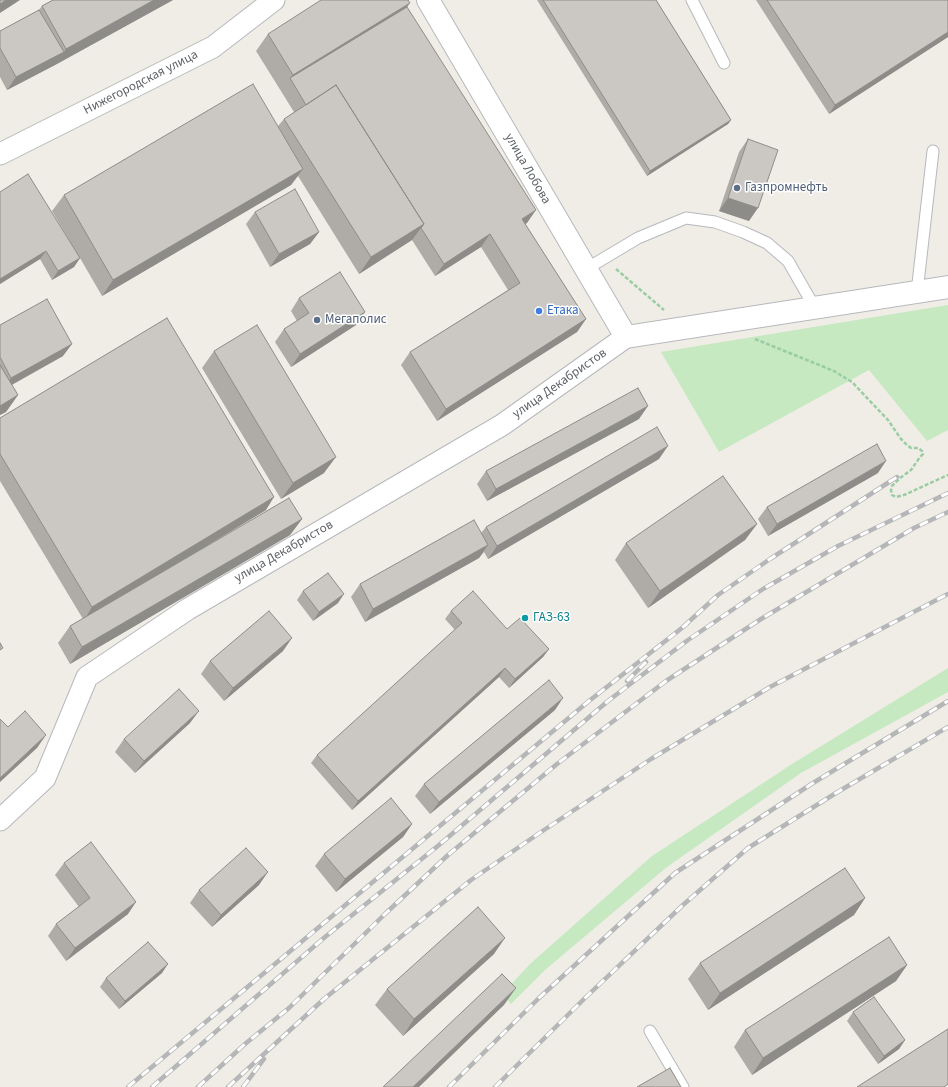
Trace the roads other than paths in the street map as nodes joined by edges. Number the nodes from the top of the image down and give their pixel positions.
1 (274, 0) edge
2 (428, 0) edge
3 (692, 0) edge
4 (724, 62) dead end
5 (933, 151) dead end
6 (0, 154) edge
7 (594, 264) junction
8 (948, 287) edge
9 (918, 292) junction
10 (815, 308) junction
11 (626, 337) junction
12 (0, 820) edge
13 (650, 1031) dead end
14 (683, 1087) edge

1 - 6 street, Нижегородская улица
2 - 7 street, улица Лобова
3 - 4 lane
5 - 9 lane
7 - 10 lane
7 - 11 street, улица Лобова
8 - 9 street
9 - 10 street
10 - 11 street
11 - 12 street, улица Декабристов
13 - 14 lane

